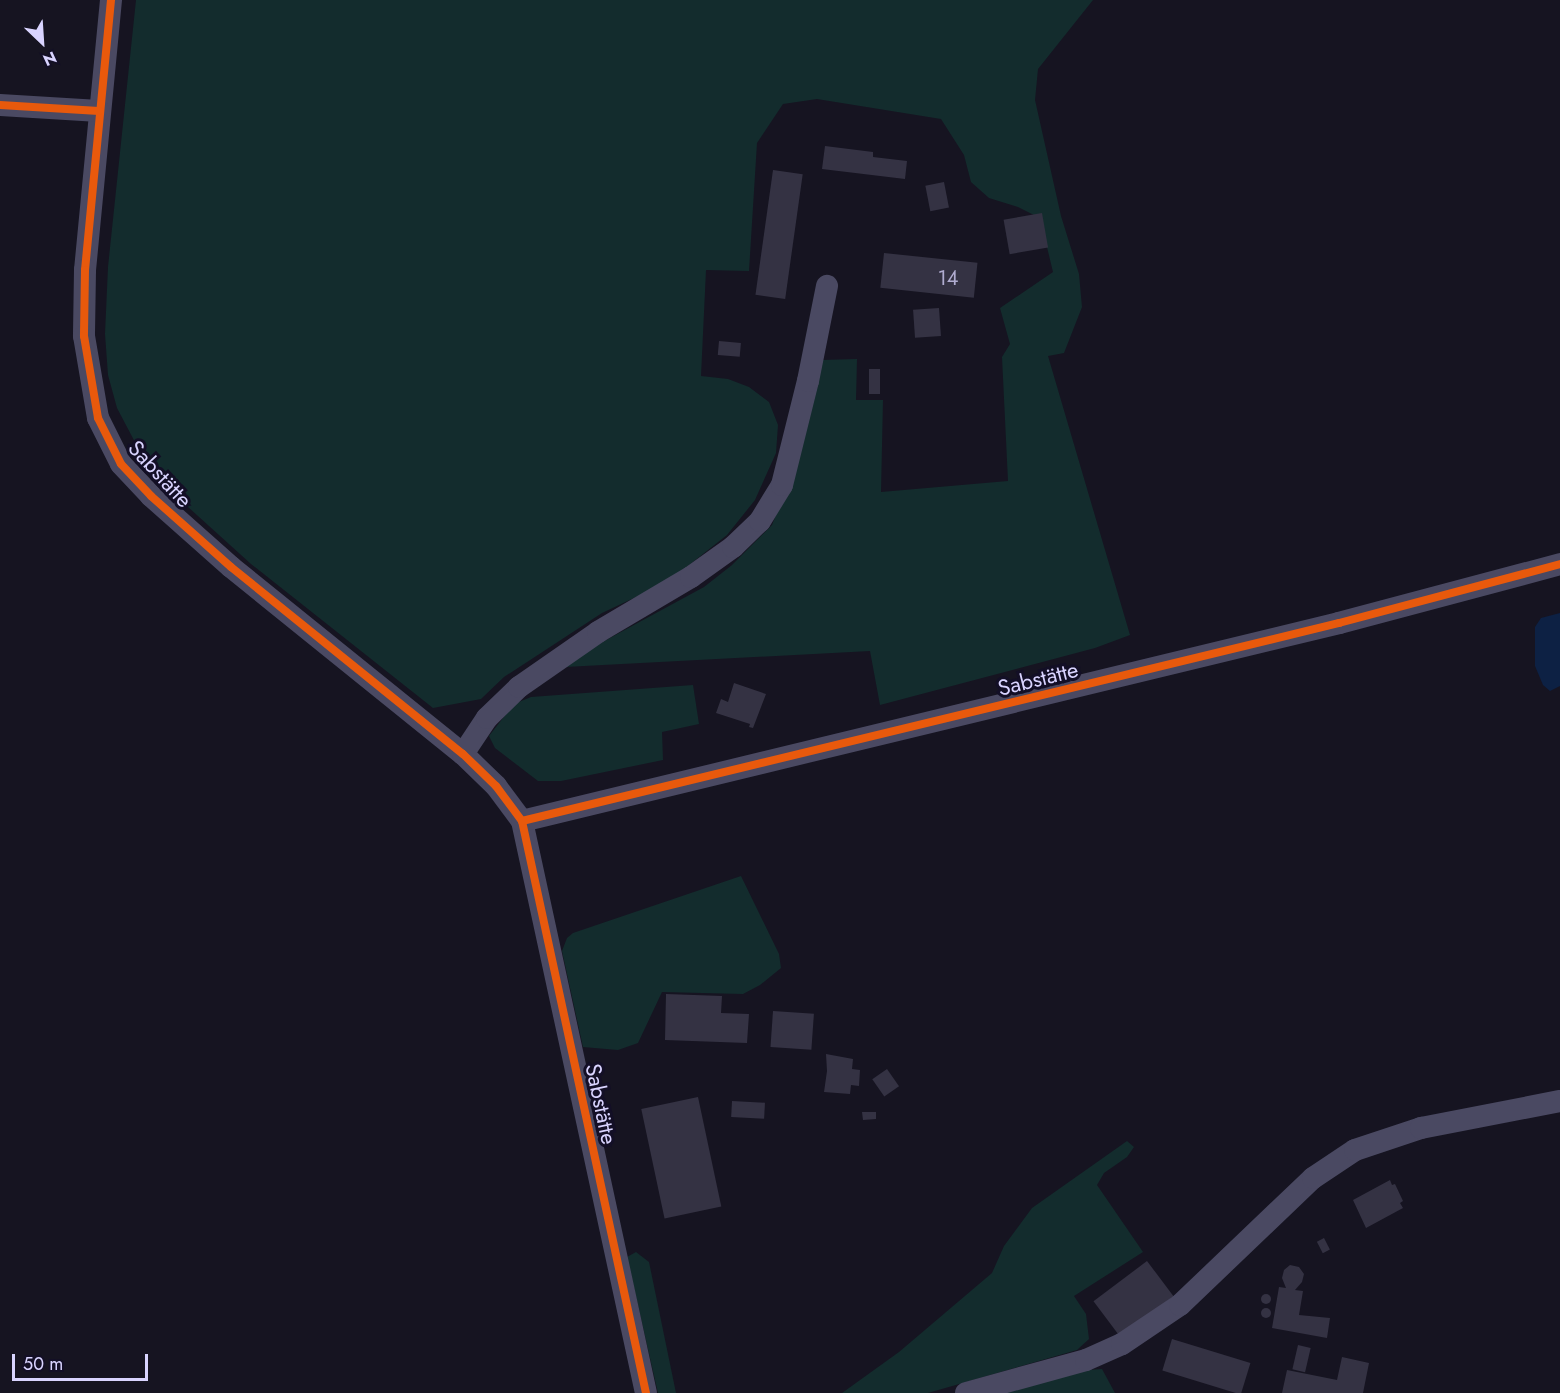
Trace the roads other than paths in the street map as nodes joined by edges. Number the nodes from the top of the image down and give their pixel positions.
1 (111, 0) edge
2 (0, 105) edge
3 (99, 111) junction
4 (827, 286) dead end
5 (1560, 564) edge
6 (463, 754) junction
7 (522, 821) junction
8 (1560, 1101) edge
9 (646, 1393) edge
10 (966, 1393) edge

1 - 3 street, Sabstätte
2 - 3 street
3 - 6 street, Sabstätte
4 - 6 street
5 - 7 street, Sabstätte
6 - 7 street, Sabstätte
7 - 9 street, Sabstätte
8 - 10 street

